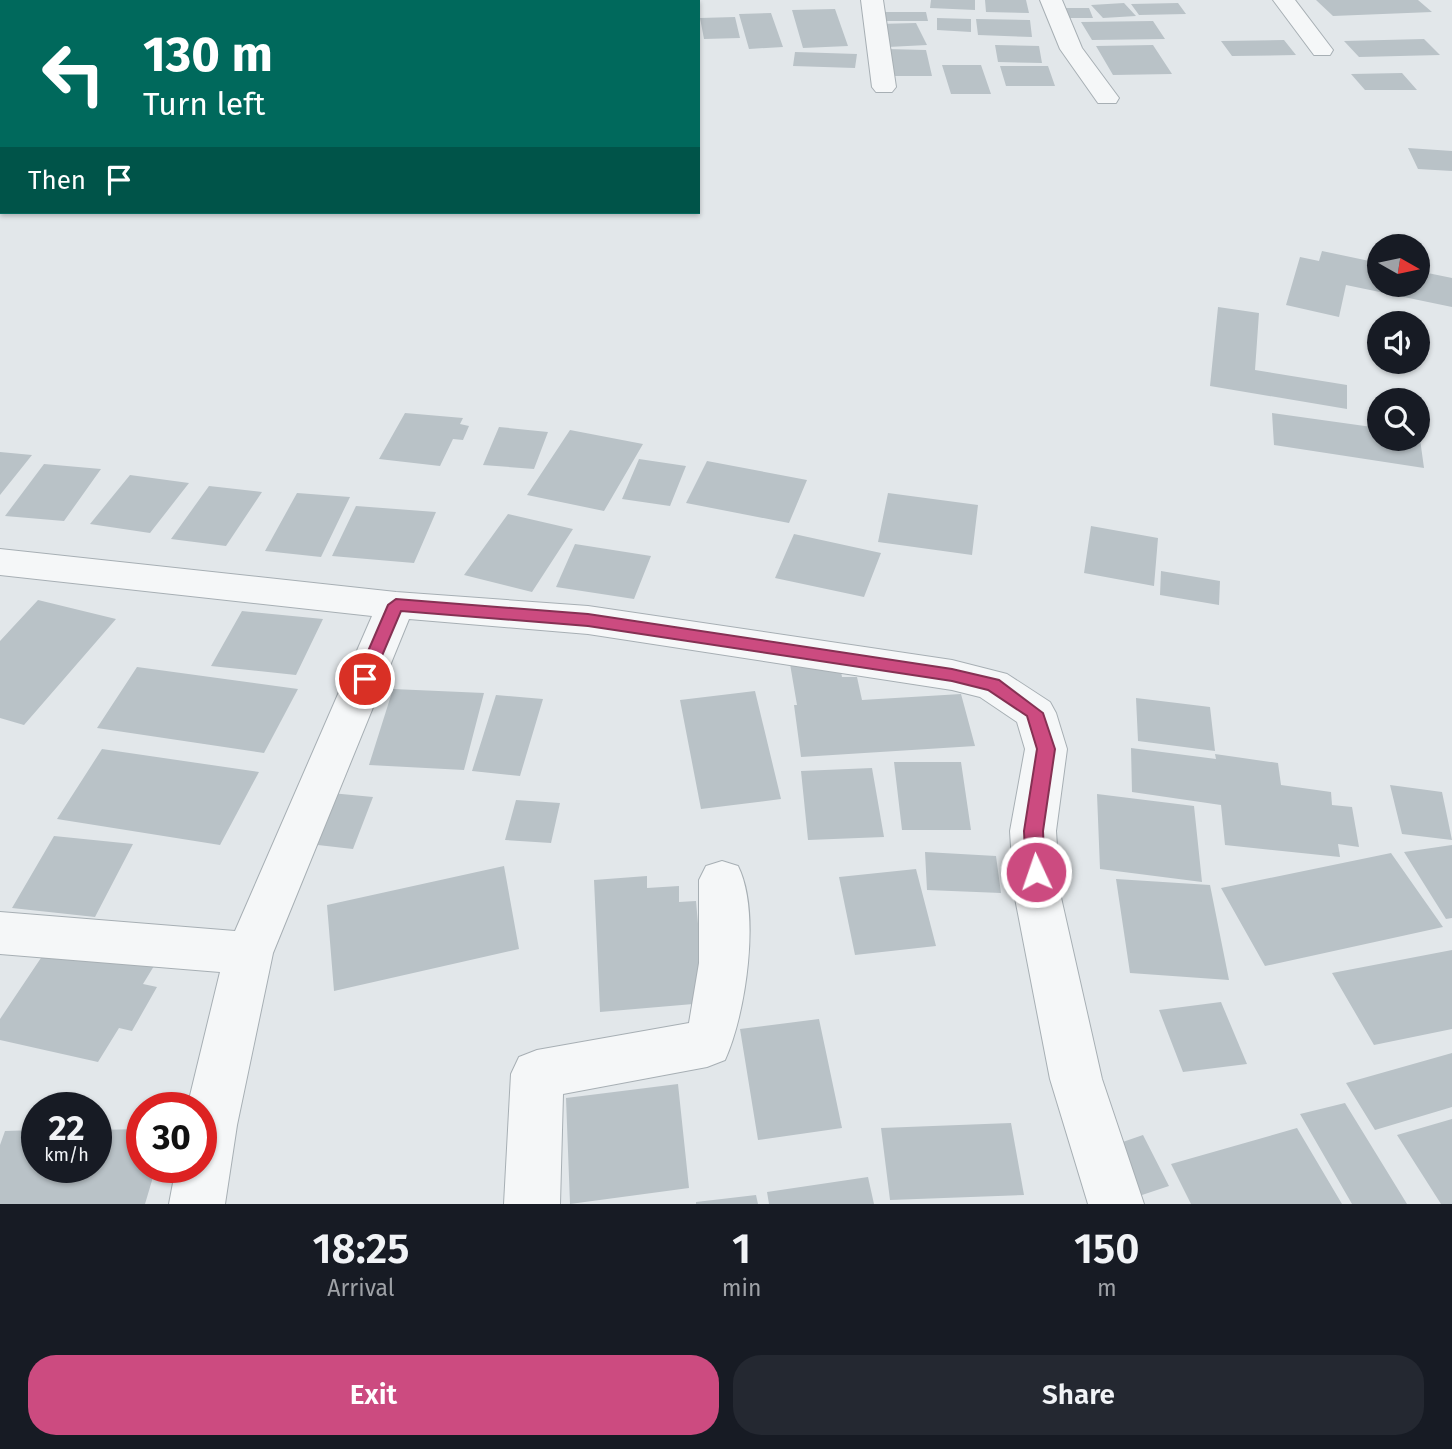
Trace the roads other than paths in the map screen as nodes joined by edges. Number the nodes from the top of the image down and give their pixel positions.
1 (872, 0) edge
2 (1051, 0) edge
3 (1284, 0) edge
4 (1321, 50) dead end
5 (884, 87) dead end
6 (1107, 98) dead end
7 (0, 562) edge
8 (396, 605) junction
9 (722, 880) dead end
10 (0, 933) edge
11 (250, 953) junction
12 (197, 1204) edge
13 (532, 1204) edge
14 (1116, 1204) edge

1 - 5 street
2 - 6 street
3 - 4 street
7 - 8 street
8 - 11 street
8 - 14 street
9 - 13 street
10 - 11 street
11 - 12 street

